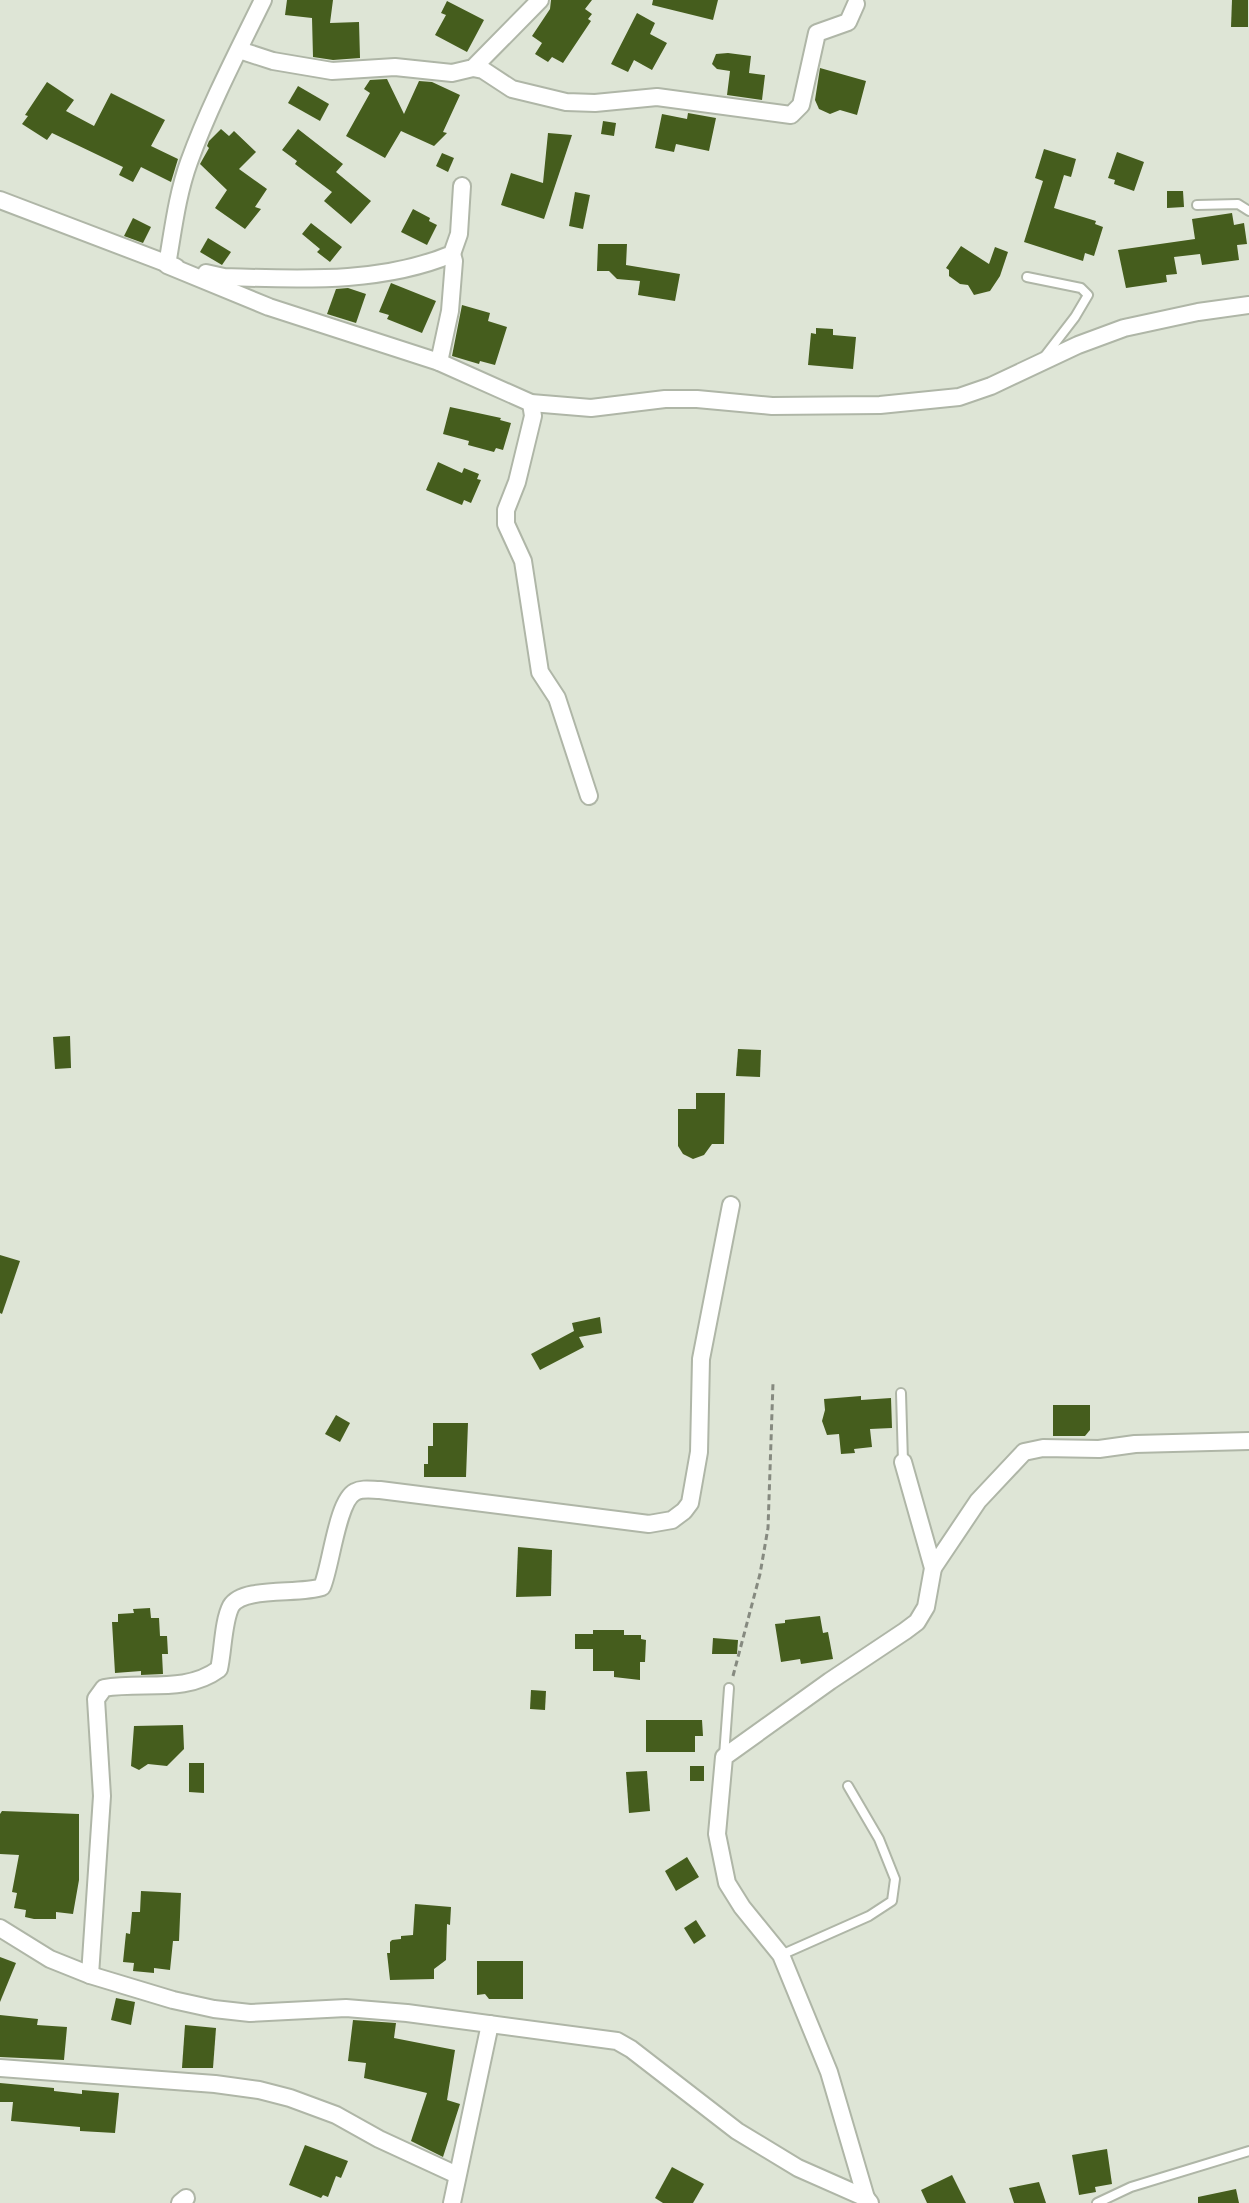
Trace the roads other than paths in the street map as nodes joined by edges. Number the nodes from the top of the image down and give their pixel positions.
1 (263, 0) edge
2 (540, 0) edge
3 (856, 4) dead end
4 (239, 50) junction
5 (473, 68) junction
6 (462, 186) dead end
7 (0, 200) edge
8 (1197, 205) dead end
9 (1249, 211) edge
10 (452, 254) junction
11 (167, 265) junction
12 (1027, 277) dead end
13 (1249, 305) edge
14 (439, 362) junction
15 (1039, 363) junction
16 (531, 403) junction
17 (589, 796) dead end
18 (731, 1205) dead end
19 (901, 1393) dead end
20 (1249, 1441) edge
21 (903, 1462) joint
22 (933, 1568) junction
23 (729, 1688) road end
24 (724, 1757) junction
25 (848, 1786) dead end
26 (0, 1928) edge
27 (781, 1955) junction
28 (90, 1975) junction
29 (490, 2024) junction
30 (0, 2068) edge
31 (1249, 2151) edge
32 (457, 2175) junction
33 (868, 2201) edge
34 (452, 2203) edge
35 (1097, 2203) edge

1 - 4 street
2 - 5 street
3 - 5 street
4 - 5 street
4 - 11 street
6 - 10 street
7 - 11 street
8 - 9 lane
10 - 11 street
10 - 14 street
11 - 14 street
12 - 15 lane
13 - 15 street
14 - 16 street
15 - 16 street
16 - 17 street
18 - 28 street
19 - 21 lane
20 - 22 street
21 - 22 street
22 - 24 street
23 - 24 lane
24 - 27 street
25 - 27 lane
26 - 28 street
27 - 33 street
28 - 29 street
29 - 32 street
29 - 33 street
30 - 32 street
31 - 35 lane
32 - 34 street

